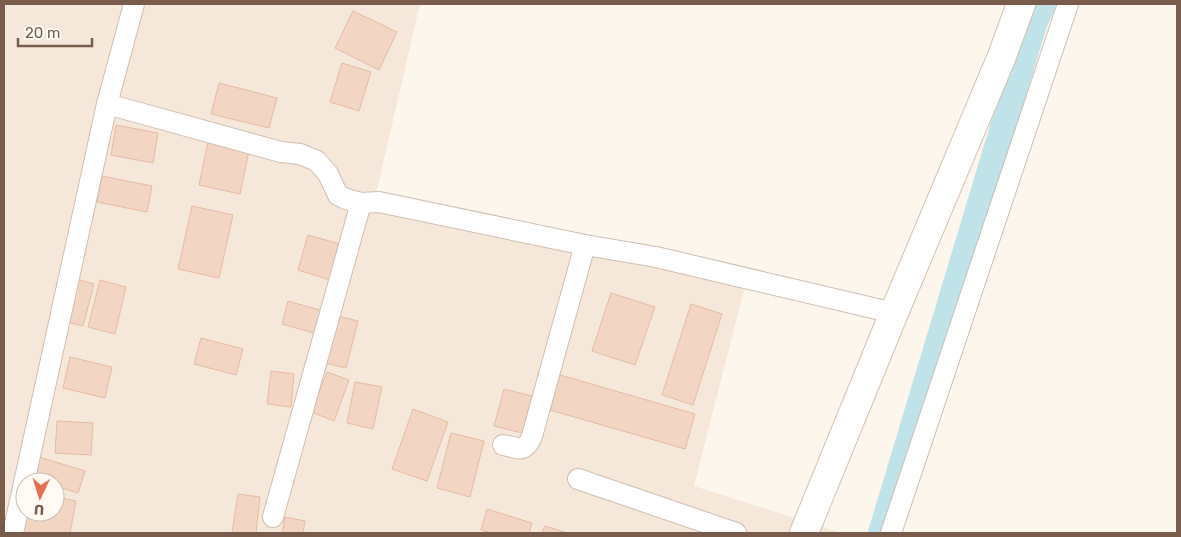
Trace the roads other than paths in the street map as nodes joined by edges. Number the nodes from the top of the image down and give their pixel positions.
1 (134, 4) edge
2 (1021, 4) edge
3 (1068, 4) edge
4 (107, 104) junction
5 (361, 203) junction
6 (585, 245) junction
7 (894, 313) junction
8 (503, 445) dead end
9 (578, 479) dead end
10 (273, 517) dead end
11 (13, 533) edge
12 (736, 533) edge
13 (804, 533) edge
14 (891, 533) edge

1 - 4 street
2 - 7 main road
3 - 14 street
4 - 5 street
4 - 11 street
5 - 6 street
5 - 10 street
6 - 7 street
6 - 8 street
7 - 13 main road
9 - 12 street

